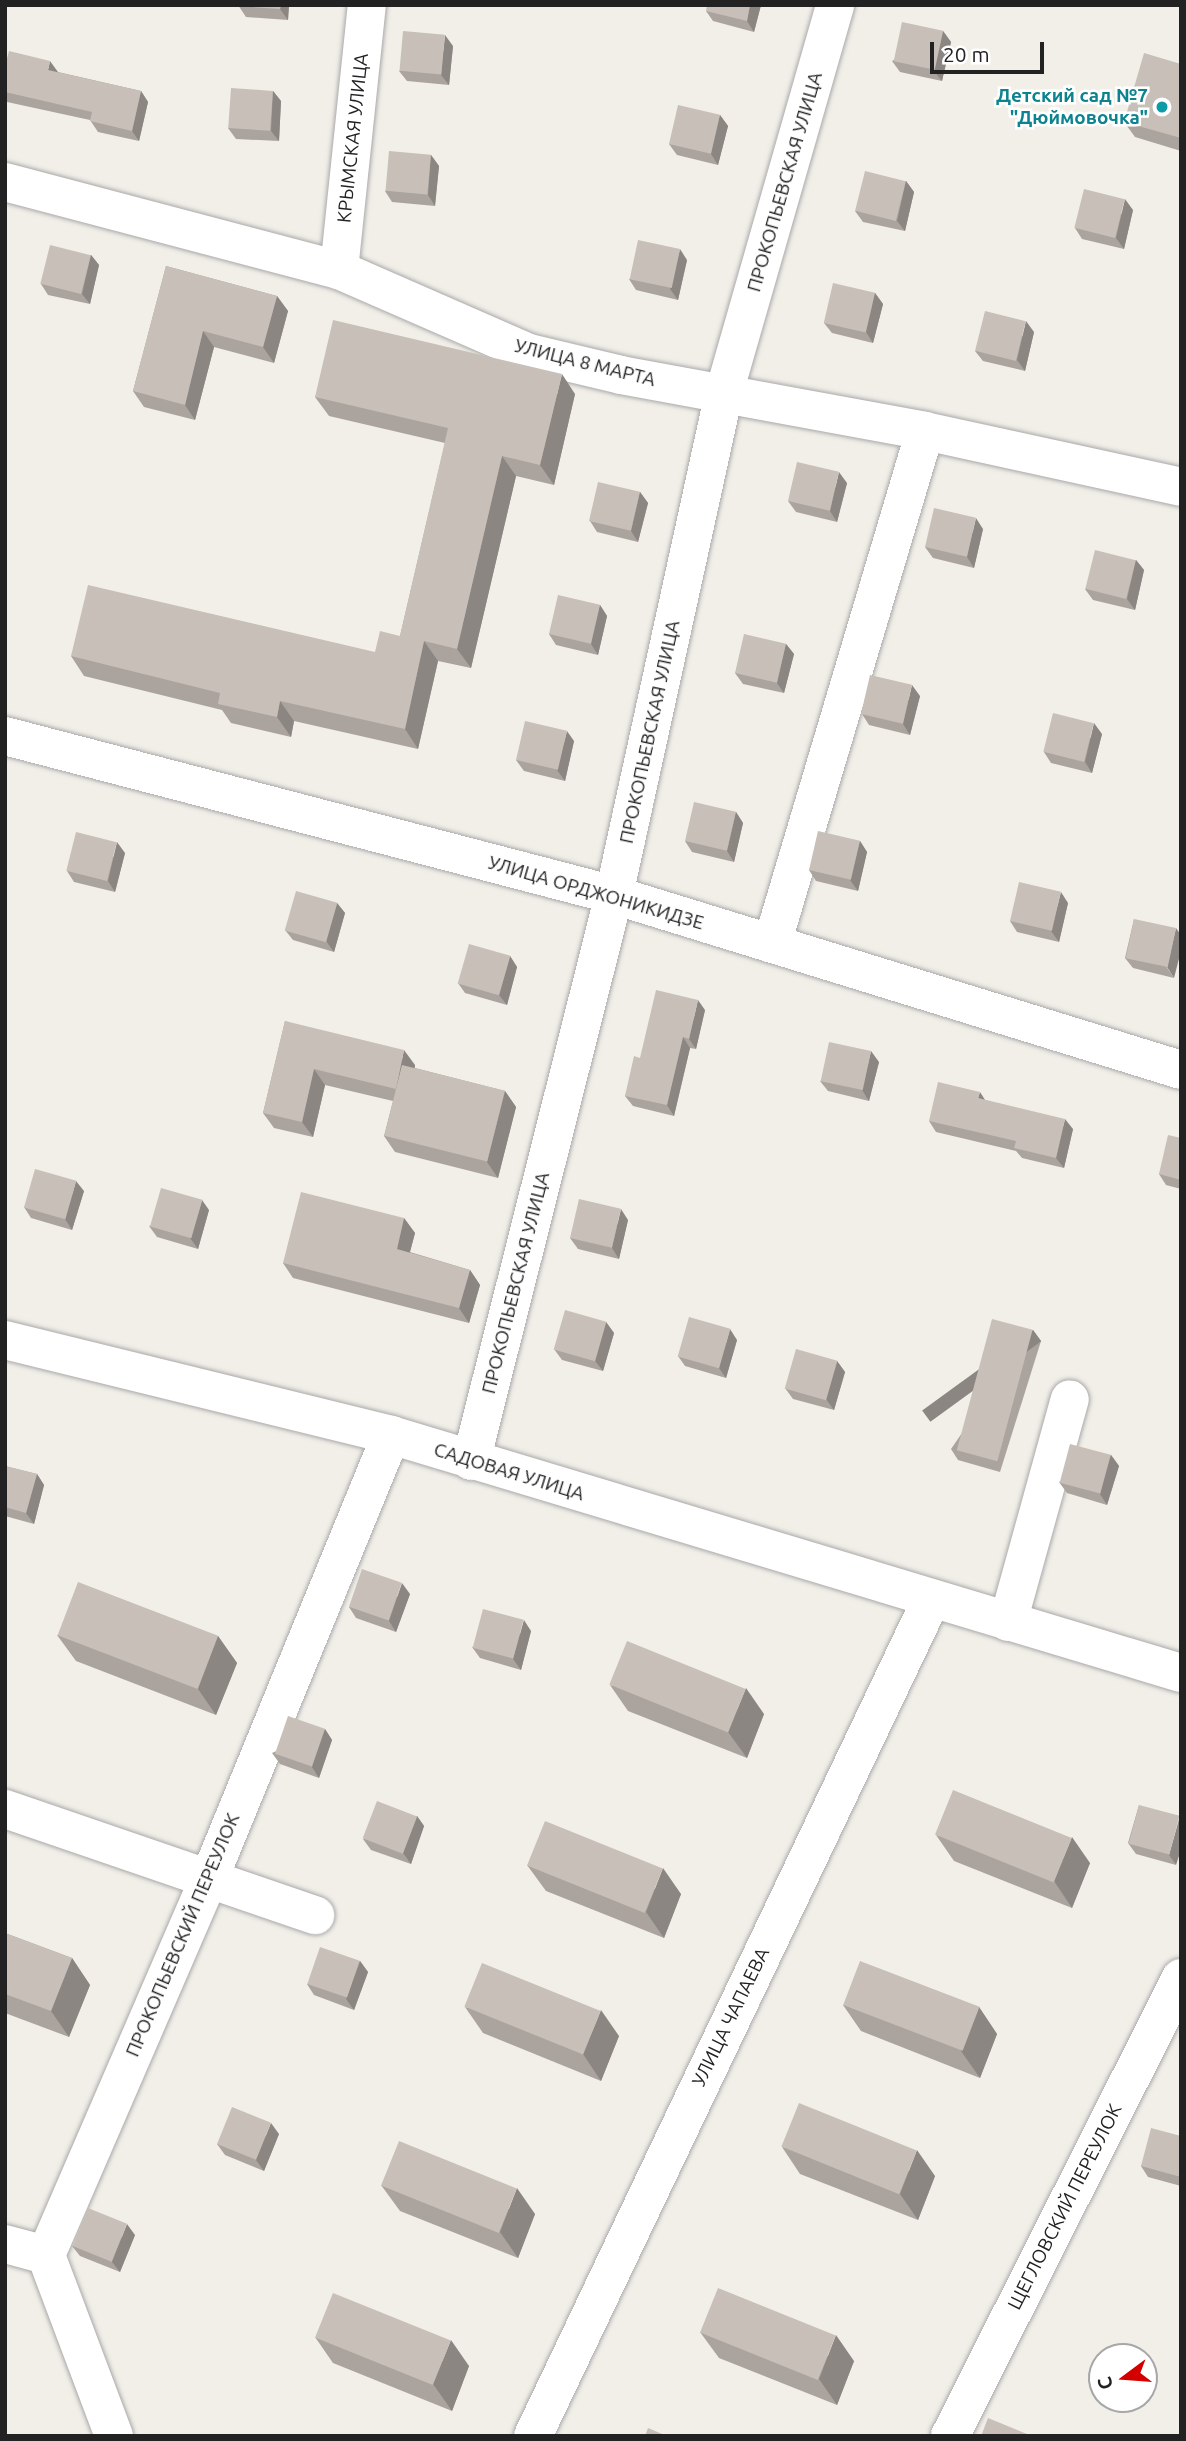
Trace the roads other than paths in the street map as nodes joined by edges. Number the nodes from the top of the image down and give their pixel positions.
1 (367, 5) edge
2 (835, 5) edge
3 (5, 182) edge
4 (339, 270) junction
5 (724, 393) junction
6 (925, 431) junction
7 (1181, 487) edge
8 (5, 736) edge
9 (614, 895) junction
10 (772, 944) junction
11 (1181, 1070) edge
12 (5, 1340) edge
13 (1070, 1399) dead end
14 (391, 1435) junction
15 (471, 1461) junction
16 (931, 1600) junction
17 (1007, 1622) junction
18 (1181, 1673) edge
19 (5, 1808) edge
20 (209, 1878) junction
21 (315, 1915) dead end
22 (1181, 1978) edge
23 (5, 2244) edge
24 (46, 2255) junction
25 (114, 2436) edge
26 (533, 2436) edge
27 (950, 2436) edge

1 - 4 street, КРЫМСКАЯ УЛИЦА
2 - 5 street, ПРОКОПЬЕВСКАЯ УЛИЦА
3 - 4 street, УЛИЦА 8 МАРТА
4 - 5 street, УЛИЦА 8 МАРТА
5 - 6 street, УЛИЦА 8 МАРТА
5 - 9 street, ПРОКОПЬЕВСКАЯ УЛИЦА
6 - 7 street, УЛИЦА 8 МАРТА
6 - 10 street
8 - 9 street, УЛИЦА ОРДЖОНИКИДЗЕ
9 - 10 street, УЛИЦА ОРДЖОНИКИДЗЕ
9 - 15 street, ПРОКОПЬЕВСКАЯ УЛИЦА
10 - 11 street, УЛИЦА ОРДЖОНИКИДЗЕ
12 - 14 street, САДОВАЯ УЛИЦА
13 - 17 street
14 - 15 street, САДОВАЯ УЛИЦА
14 - 20 street, ПРОКОПЬЕВСКИЙ ПЕРЕУЛОК
15 - 16 street, САДОВАЯ УЛИЦА
16 - 17 street, САДОВАЯ УЛИЦА
16 - 26 street, УЛИЦА ЧАПАЕВА
17 - 18 street, САДОВАЯ УЛИЦА
19 - 20 street
20 - 21 street
20 - 24 street, ПРОКОПЬЕВСКИЙ ПЕРЕУЛОК
22 - 27 street, ЩЕГЛОВСКИЙ ПЕРЕУЛОК
23 - 24 street
24 - 25 street

